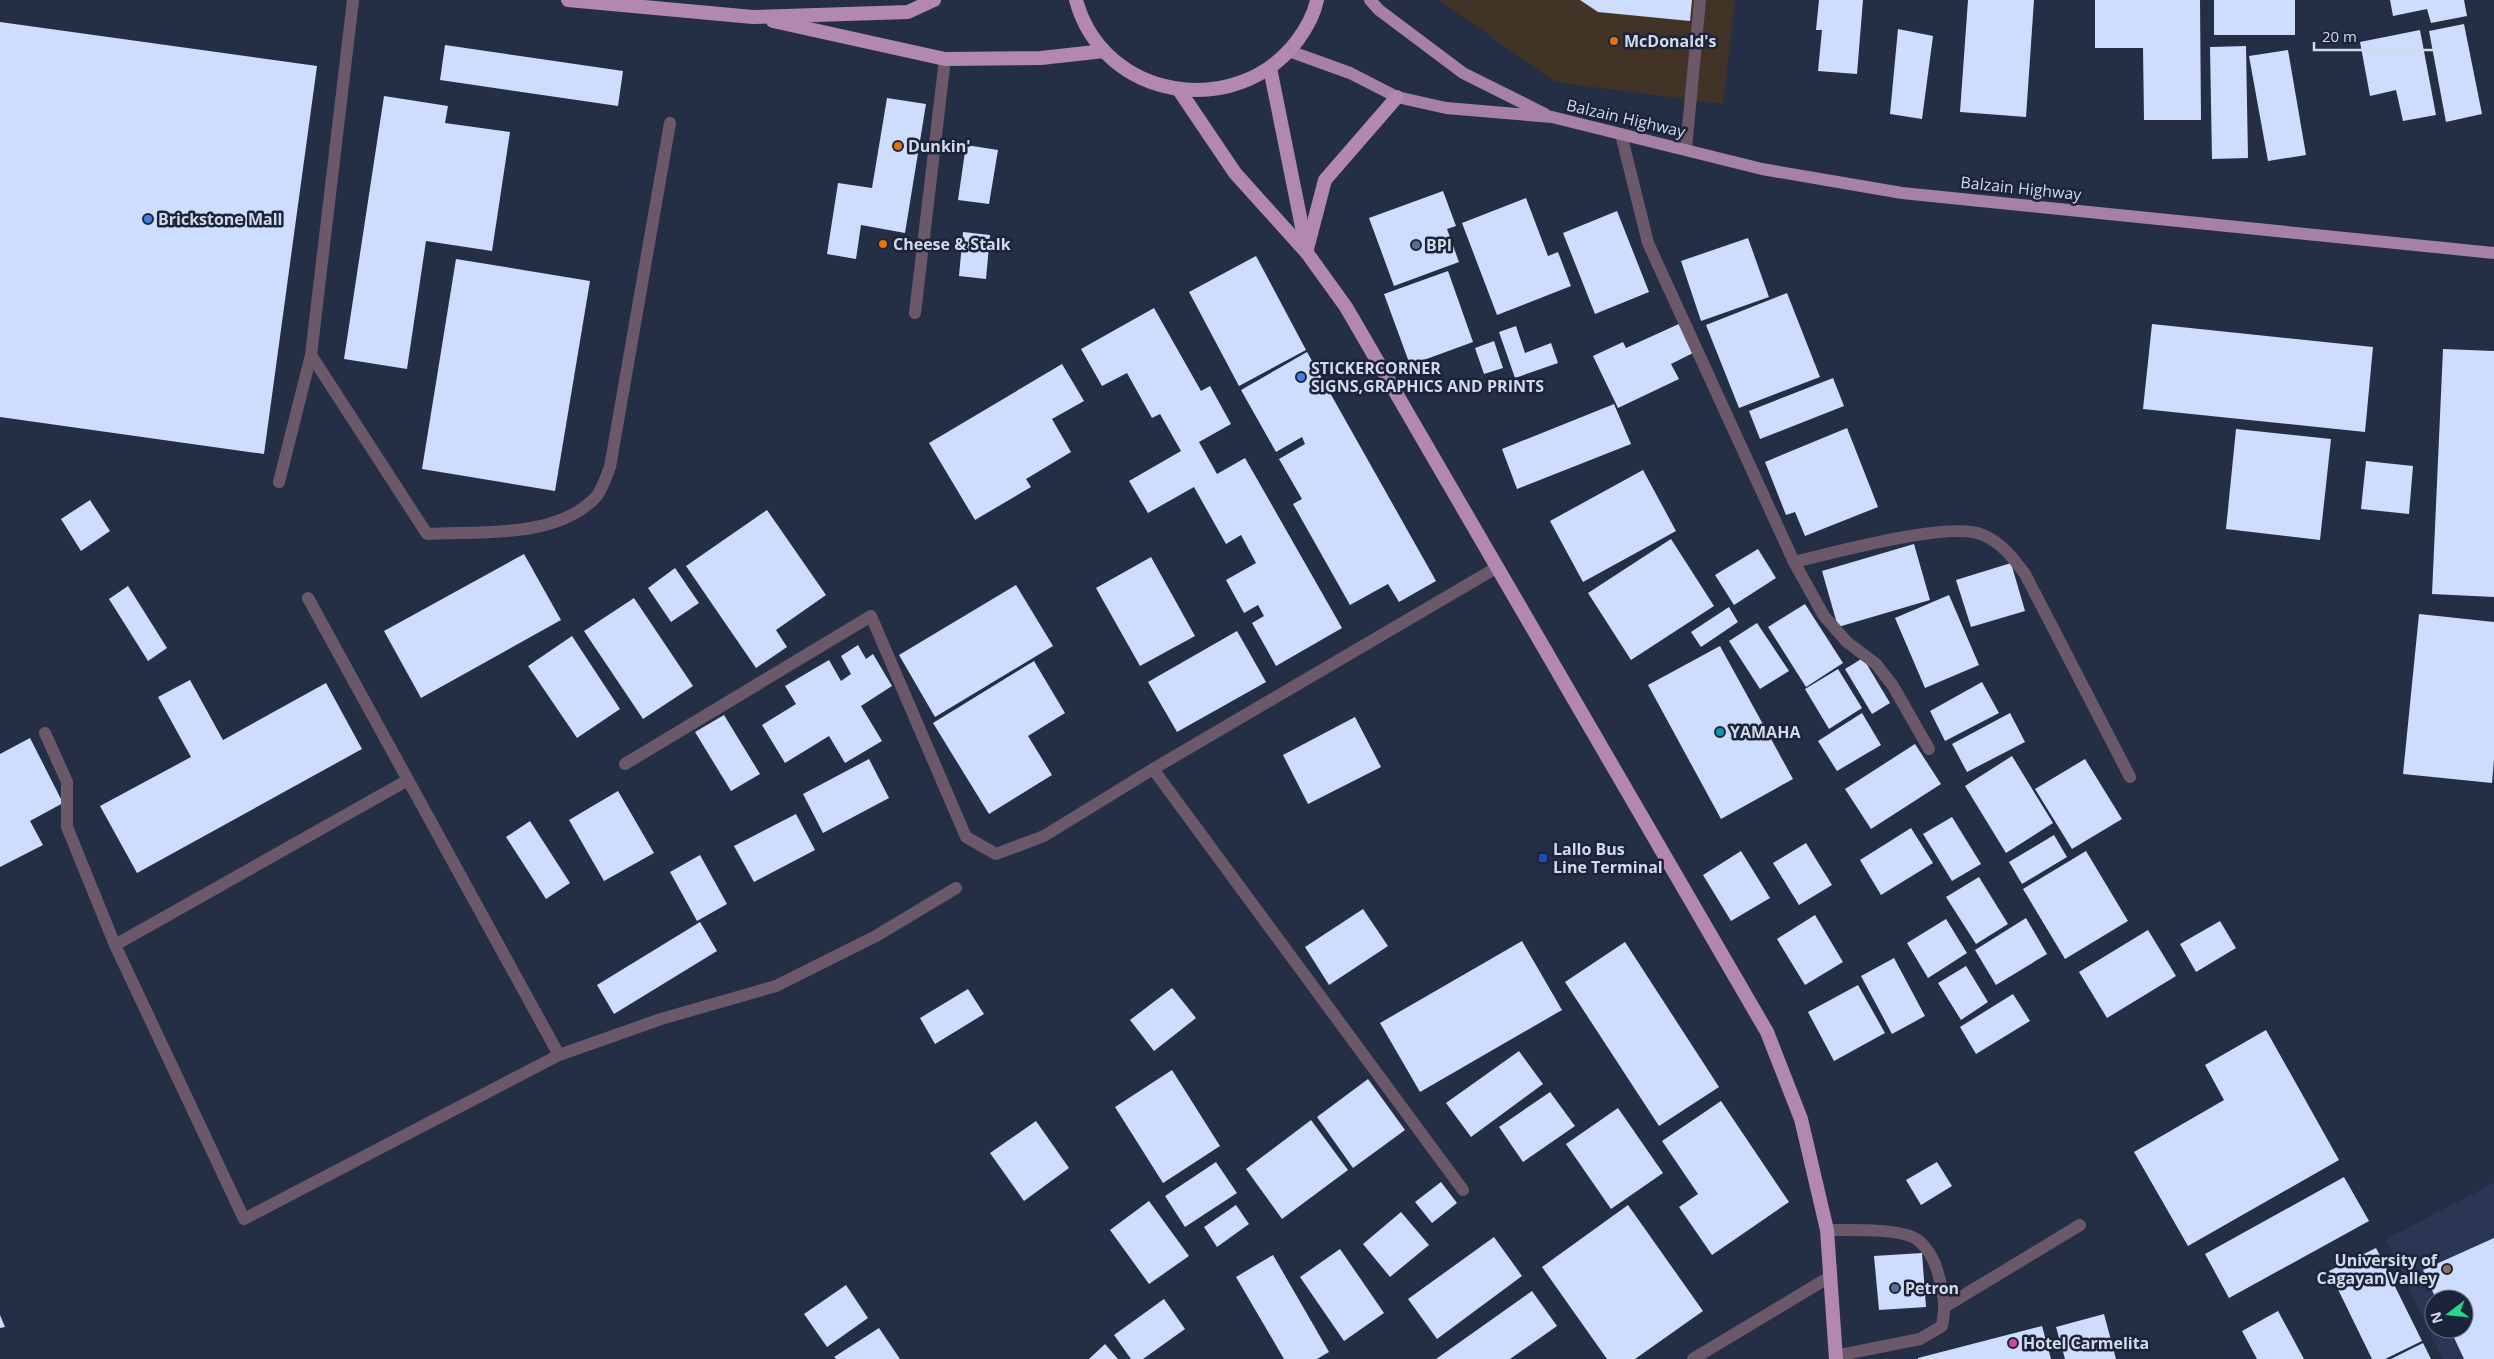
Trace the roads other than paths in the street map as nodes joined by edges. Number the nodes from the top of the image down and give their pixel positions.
1 (354, 0) edge
2 (568, 0) edge
3 (934, 0) edge
4 (1076, 0) edge
5 (1317, 0) edge
6 (1370, 0) edge
7 (1700, 0) edge
8 (608, 2) edge
9 (753, 17) junction
10 (1104, 51) junction
11 (1289, 51) junction
12 (945, 59) junction
13 (1270, 68) junction
14 (1179, 90) junction
15 (1397, 97) junction
16 (1552, 117) junction
17 (670, 122) dead end
18 (1621, 134) junction
19 (1686, 149) junction
20 (1307, 252) junction
21 (2494, 253) edge
22 (915, 313) dead end
23 (311, 355) junction
24 (279, 482) dead end
25 (1794, 562) junction
26 (1496, 568) junction
27 (308, 598) dead end
28 (45, 733) dead end
29 (1929, 749) dead end
30 (625, 764) dead end
31 (1153, 769) junction
32 (2130, 777) dead end
33 (408, 780) junction
34 (956, 888) dead end
35 (115, 945) junction
36 (559, 1055) junction
37 (1463, 1190) dead end
38 (2080, 1225) dead end
39 (1827, 1230) junction
40 (1831, 1276) junction
41 (1946, 1306) junction
42 (1835, 1358) edge
43 (1693, 1359) edge

1 - 23 street
2 - 8 highway
3 - 9 highway
4 - 10 highway
5 - 11 highway
6 - 16 main road
7 - 19 street
8 - 9 highway
9 - 12 highway
10 - 12 highway
10 - 14 highway
11 - 13 highway
11 - 15 main road
12 - 22 street
13 - 14 highway
13 - 20 highway
14 - 20 highway
15 - 16 main road
15 - 20 highway
16 - 18 main road, Balzain Highway
17 - 23 street
18 - 19 main road, Balzain Highway
18 - 25 street
19 - 21 main road, Balzain Highway
20 - 26 highway
23 - 24 street
25 - 29 street
25 - 32 street
26 - 31 street
26 - 39 highway
27 - 33 street
28 - 35 street
30 - 31 street
31 - 37 street
33 - 35 street
33 - 36 street
34 - 36 street
35 - 36 street
38 - 41 street
39 - 40 highway
39 - 41 street
40 - 42 highway
40 - 43 street
41 - 42 street

